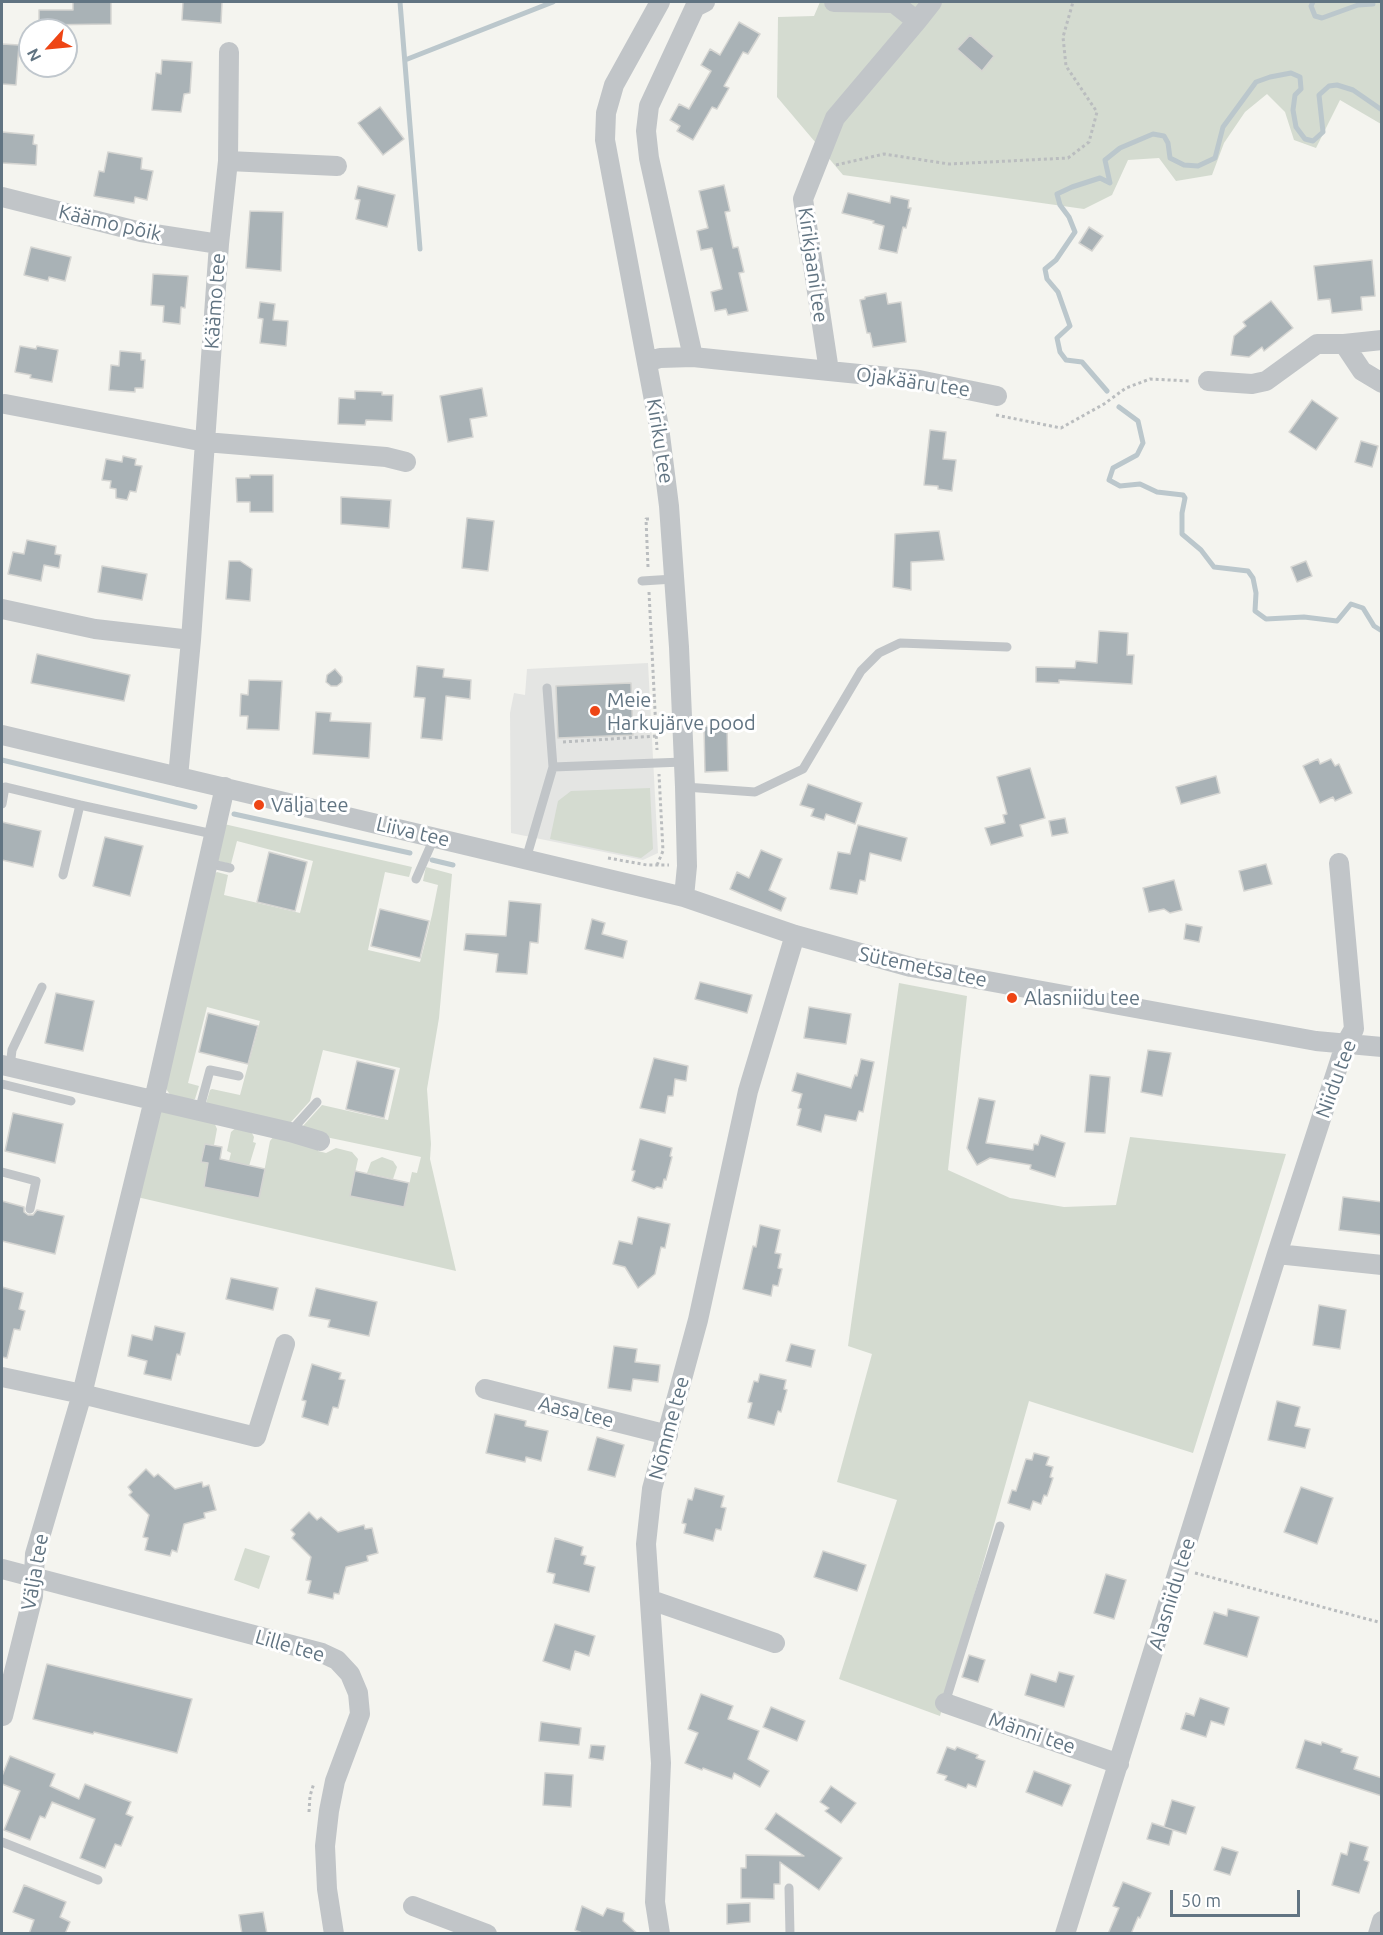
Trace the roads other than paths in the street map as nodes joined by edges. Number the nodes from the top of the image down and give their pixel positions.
1 (660, 2) edge
2 (705, 2) edge
3 (834, 2) edge
4 (932, 2) edge
5 (917, 21) junction
6 (229, 52) dead end
7 (228, 161) junction
8 (337, 166) dead end
9 (2, 197) edge
10 (219, 244) junction
11 (1382, 340) edge
12 (1344, 344) junction
13 (693, 357) junction
14 (647, 362) junction
15 (829, 371) junction
16 (1208, 381) road end
17 (1382, 383) edge
18 (997, 396) dead end
19 (5, 404) dead end
20 (205, 442) junction
21 (406, 462) dead end
22 (674, 579) junction
23 (645, 581) road end
24 (2, 609) edge
25 (191, 640) junction
26 (1007, 647) dead end
27 (547, 688) dead end
28 (2, 735) edge
29 (683, 762) junction
30 (553, 767) junction
31 (178, 777) junction
32 (225, 787) junction
33 (685, 787) junction
34 (2, 804) edge
35 (80, 805) junction
36 (213, 834) junction
37 (434, 837) junction
38 (526, 859) junction
39 (207, 863) junction
40 (1339, 863) dead end
41 (230, 868) dead end
42 (63, 874) dead end
43 (416, 879) dead end
44 (684, 897) junction
45 (795, 935) junction
46 (42, 987) dead end
47 (1346, 1045) junction
48 (1382, 1047) edge
49 (4, 1073) edge
50 (239, 1076) dead end
51 (154, 1100) junction
52 (71, 1101) dead end
53 (317, 1102) dead end
54 (199, 1111) junction
55 (290, 1132) junction
56 (320, 1141) dead end
57 (2, 1172) edge
58 (30, 1209) dead end
59 (1277, 1254) junction
60 (1382, 1265) edge
61 (285, 1344) dead end
62 (2, 1377) edge
63 (485, 1389) dead end
64 (82, 1394) junction
65 (668, 1435) junction
66 (1000, 1526) dead end
67 (2, 1569) edge
68 (34, 1577) junction
69 (651, 1600) junction
70 (775, 1643) dead end
71 (945, 1703) joint
72 (2, 1722) edge
73 (1119, 1764) junction
74 (2, 1842) edge
75 (98, 1880) dead end
76 (789, 1888) dead end
77 (414, 1906) dead end
78 (1382, 1921) edge
79 (334, 1934) edge
80 (487, 1934) edge
81 (660, 1934) edge
82 (790, 1934) edge
83 (1065, 1934) edge
84 (1378, 1934) edge

1 - 14 street, Kiriku tee
2 - 13 street
3 - 5 street
4 - 5 street, Kirikjaani tee
5 - 15 street, Kirikjaani tee
6 - 7 street, Käämo tee
7 - 8 street
7 - 10 street, Käämo tee
9 - 10 street, Käämo põik
10 - 20 street, Käämo tee
11 - 12 street
12 - 16 street
12 - 17 street
13 - 14 street
13 - 15 street
14 - 22 street, Kiriku tee
15 - 18 street, Ojakääru tee
19 - 20 street
20 - 21 street
20 - 25 street, Käämo tee
22 - 23 lane
22 - 29 street, Kiriku tee
24 - 25 street
25 - 31 street, Käämo tee
26 - 33 lane
27 - 30 lane
28 - 31 street, Liiva tee
29 - 30 lane
29 - 33 street, Kiriku tee
30 - 38 lane
31 - 32 street, Liiva tee
32 - 36 street, Välja tee
32 - 37 street, Liiva tee
33 - 44 street, Kiriku tee
34 - 35 lane
35 - 36 lane
35 - 42 lane
36 - 39 street, Välja tee
37 - 38 street, Liiva tee
37 - 43 lane
38 - 44 street, Liiva tee
39 - 41 lane
39 - 51 street, Välja tee
40 - 47 street, Niidu tee
44 - 45 street, Sütemetsa tee
45 - 47 street, Sütemetsa tee
45 - 65 street, Nõmme tee
46 - 49 lane
47 - 48 street, Sütemetsa tee
47 - 59 street, Niidu tee
49 - 51 street
49 - 52 lane
50 - 54 lane
51 - 54 street
51 - 64 street, Välja tee
53 - 55 lane
54 - 55 street
55 - 56 street
57 - 58 lane
59 - 60 street
59 - 73 street, Alasniidu tee
61 - 64 street
62 - 64 street
63 - 65 street, Aasa tee
64 - 68 street, Välja tee
65 - 69 street, Nõmme tee
66 - 71 lane
67 - 68 street, Lille tee
68 - 72 street, Välja tee
68 - 79 street, Lille tee
69 - 70 street
69 - 81 street, Nõmme tee
71 - 73 street, Männi tee
73 - 83 street, Alasniidu tee
74 - 75 lane
76 - 82 lane
77 - 80 street
78 - 84 street

